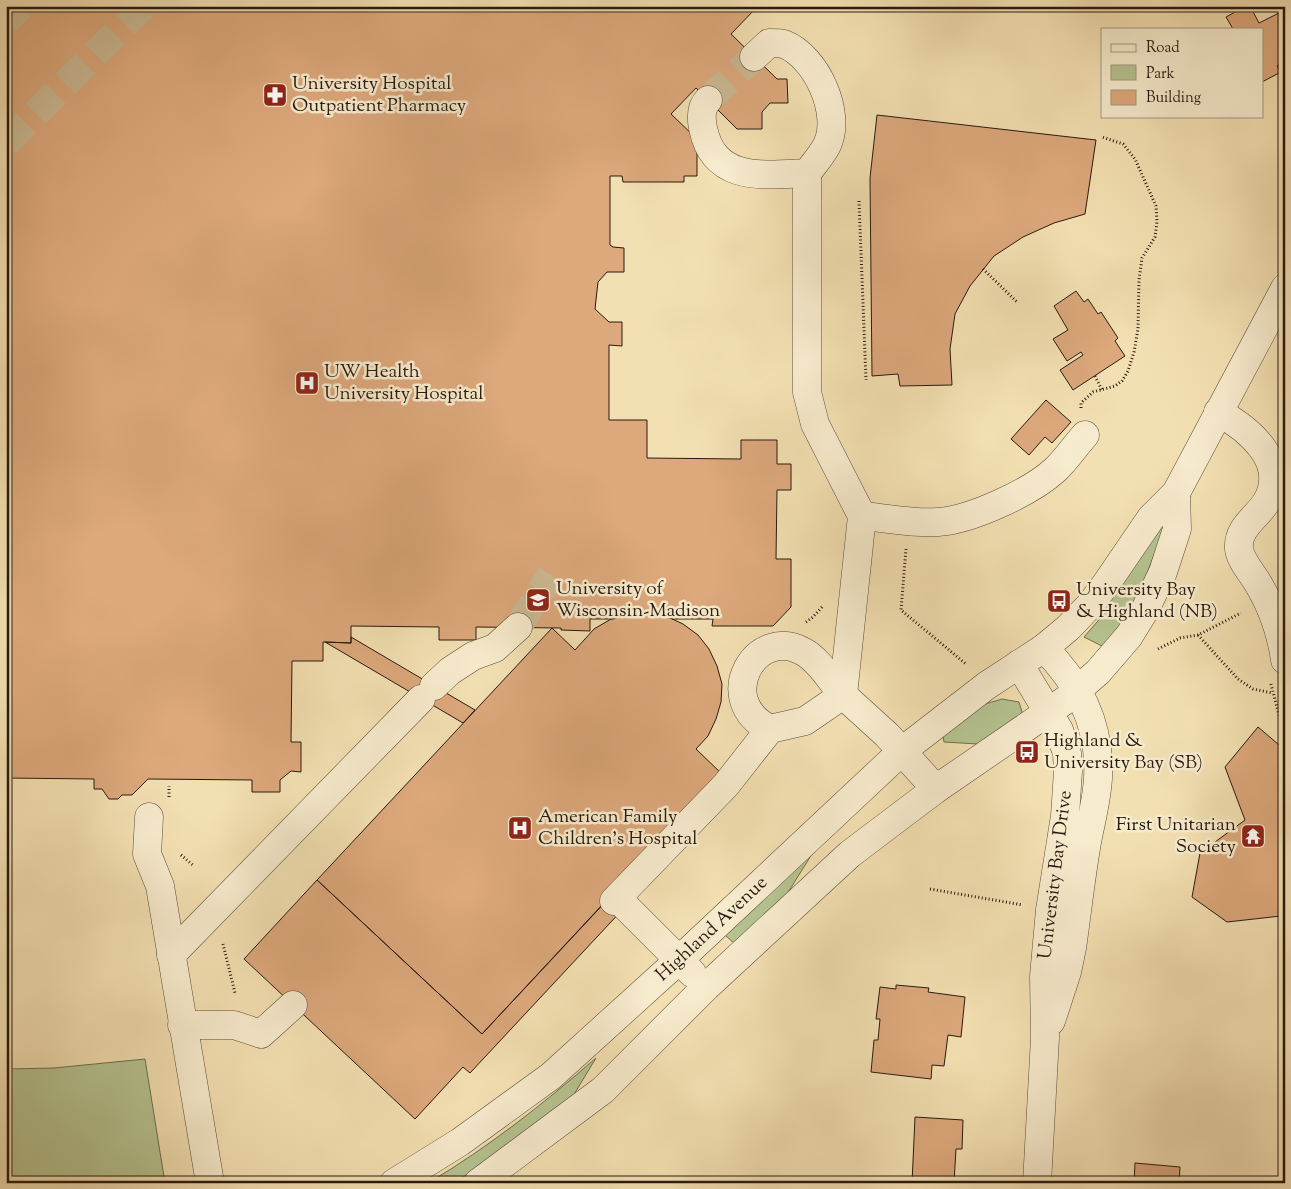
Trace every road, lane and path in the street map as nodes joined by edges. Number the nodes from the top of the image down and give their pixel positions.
1 (754, 57) tunnel mouth
2 (708, 100) tunnel mouth
3 (1102, 137) dead end
4 (807, 173) junction
5 (858, 201) dead end
6 (984, 269) dead end
7 (1285, 288) edge
8 (1017, 302) dead end
9 (1094, 376) dead end
10 (866, 380) dead end
11 (1102, 390) junction
12 (1218, 412) junction
13 (1085, 435) joint
14 (1176, 493) junction
15 (862, 516) junction
16 (908, 521) junction
17 (826, 601) dead end
18 (1247, 610) dead end
19 (801, 624) dead end
20 (518, 627) tunnel mouth
21 (1198, 634) junction
22 (1044, 648) junction
23 (1158, 649) dead end
24 (1285, 660) edge
25 (1019, 664) junction
26 (969, 666) dead end
27 (1079, 690) junction
28 (1272, 692) dead end
29 (843, 695) junction
30 (1050, 712) junction
31 (770, 729) junction
32 (902, 752) junction
33 (936, 789) junction
34 (149, 817) dead end
35 (930, 889) dead end
36 (1026, 905) dead end
37 (222, 939) dead end
38 (172, 955) junction
39 (679, 960) junction
40 (706, 987) junction
41 (234, 993) dead end
42 (293, 1005) dead end
43 (182, 1025) junction
44 (1045, 1038) junction
45 (210, 1183) edge
46 (394, 1183) edge
47 (478, 1183) edge
48 (1038, 1183) edge

1 - 4 street
2 - 4 street
3 - 11 path
4 - 15 street
5 - 10 path
6 - 8 path
7 - 12 street
9 - 11 path
11 - 13 path
12 - 14 street
12 - 24 street
13 - 16 street
14 - 22 street
14 - 27 street
15 - 16 street
15 - 29 street
16 - 26 path
17 - 19 path
18 - 21 path
20 - 38 street
21 - 23 path
21 - 28 path
22 - 25 street
22 - 27 street, University Bay Drive
25 - 30 street, University Bay Drive
25 - 32 street, Highland Avenue
27 - 30 street, Highland Avenue
27 - 44 street, University Bay Drive
29 - 31 street
29 - 31 street
29 - 32 street
30 - 33 street, Highland Avenue
30 - 44 street, University Bay Drive
31 - 39 street
32 - 33 street
32 - 39 street, Highland Avenue
33 - 40 street, Highland Avenue
34 - 38 street
35 - 36 path
37 - 41 path
38 - 43 street
39 - 40 street
39 - 46 street, Highland Avenue
40 - 47 street, Highland Avenue
42 - 43 street
43 - 45 street
44 - 48 street, University Bay Drive

